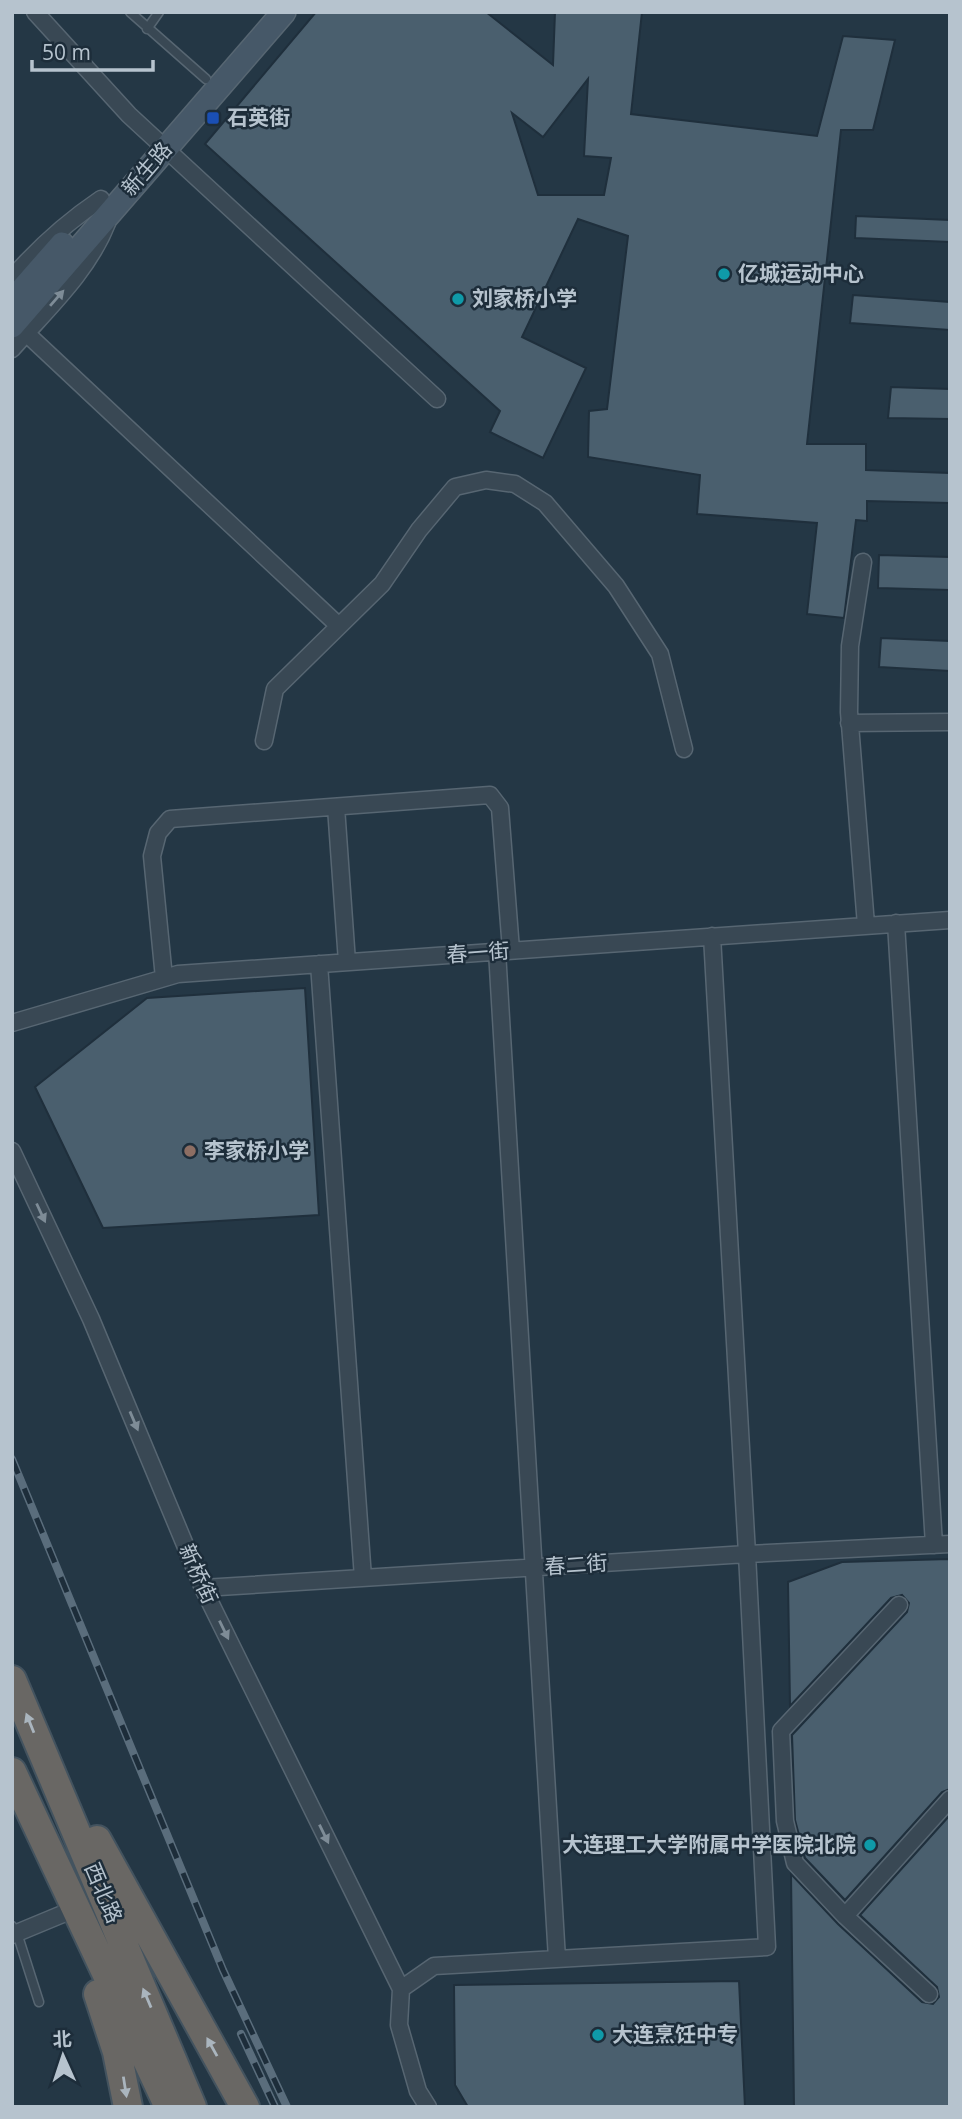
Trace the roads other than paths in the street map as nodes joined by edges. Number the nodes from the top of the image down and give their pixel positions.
1 (35, 12) edge
2 (130, 12) edge
3 (159, 12) edge
4 (264, 12) edge
5 (284, 12) edge
6 (147, 29) junction
7 (206, 79) junction
8 (160, 143) junction
9 (106, 204) junction
10 (12, 278) edge
11 (12, 301) edge
12 (19, 330) edge
13 (12, 349) edge
14 (437, 399) dead end
15 (863, 562) dead end
16 (339, 626) junction
17 (950, 722) edge
18 (849, 723) junction
19 (264, 741) dead end
20 (684, 749) dead end
21 (336, 807) junction
22 (950, 920) edge
23 (896, 923) junction
24 (866, 925) junction
25 (712, 936) junction
26 (504, 951) junction
27 (347, 962) junction
28 (319, 964) junction
29 (164, 978) junction
30 (12, 1023) edge
31 (12, 1151) edge
32 (942, 1544) edge
33 (747, 1554) junction
34 (535, 1567) junction
35 (363, 1578) junction
36 (203, 1588) junction
37 (899, 1605) dead end
38 (12, 1680) edge
39 (47, 1765) junction
40 (16, 1782) edge
41 (950, 1799) edge
42 (65, 1913) junction
43 (845, 1916) junction
44 (14, 1932) edge
45 (557, 1959) junction
46 (401, 1989) junction
47 (929, 1994) dead end
48 (39, 2002) dead end
49 (128, 2107) edge
50 (169, 2107) edge
51 (192, 2107) edge
52 (245, 2107) edge
53 (428, 2107) edge

1 - 8 street
2 - 6 lane
3 - 6 lane
4 - 7 main road, 新生路
5 - 8 main road, 新生路
6 - 7 lane
7 - 8 main road, 新生路
8 - 9 main road, 新生路
8 - 14 street
9 - 10 street
9 - 11 main road, 新生路
12 -> 9 main road, 新生路
12 - 13 street
12 - 16 street
15 - 18 street
16 - 19 street
16 - 20 street
17 - 18 street
18 - 24 street
21 - 26 street
21 - 27 street
21 - 29 street
22 - 23 street, 春一街
23 - 24 street, 春一街
23 - 32 street
24 - 25 street, 春一街
25 - 26 street, 春一街
25 - 33 street
26 - 27 street, 春一街
26 - 34 street
27 - 28 street, 春一街
28 - 29 street, 春一街
28 - 35 street
29 - 30 street, 春一街
31 -> 36 street, 新桥街
32 - 33 street, 春二街
33 - 34 street, 春二街
33 - 45 street
34 - 35 street, 春二街
34 - 45 street
35 - 36 street, 春二街
36 -> 46 street, 新桥街
37 - 43 street
39 -> 38 highway, 西北路
51 -> 39 highway, 西北路
52 -> 39 highway
40 - 42 highway
40 - 50 highway, 西北路
41 - 43 street
42 - 44 street
42 -> 49 highway
43 - 47 street
44 - 48 lane
45 - 46 street
46 - 53 street

